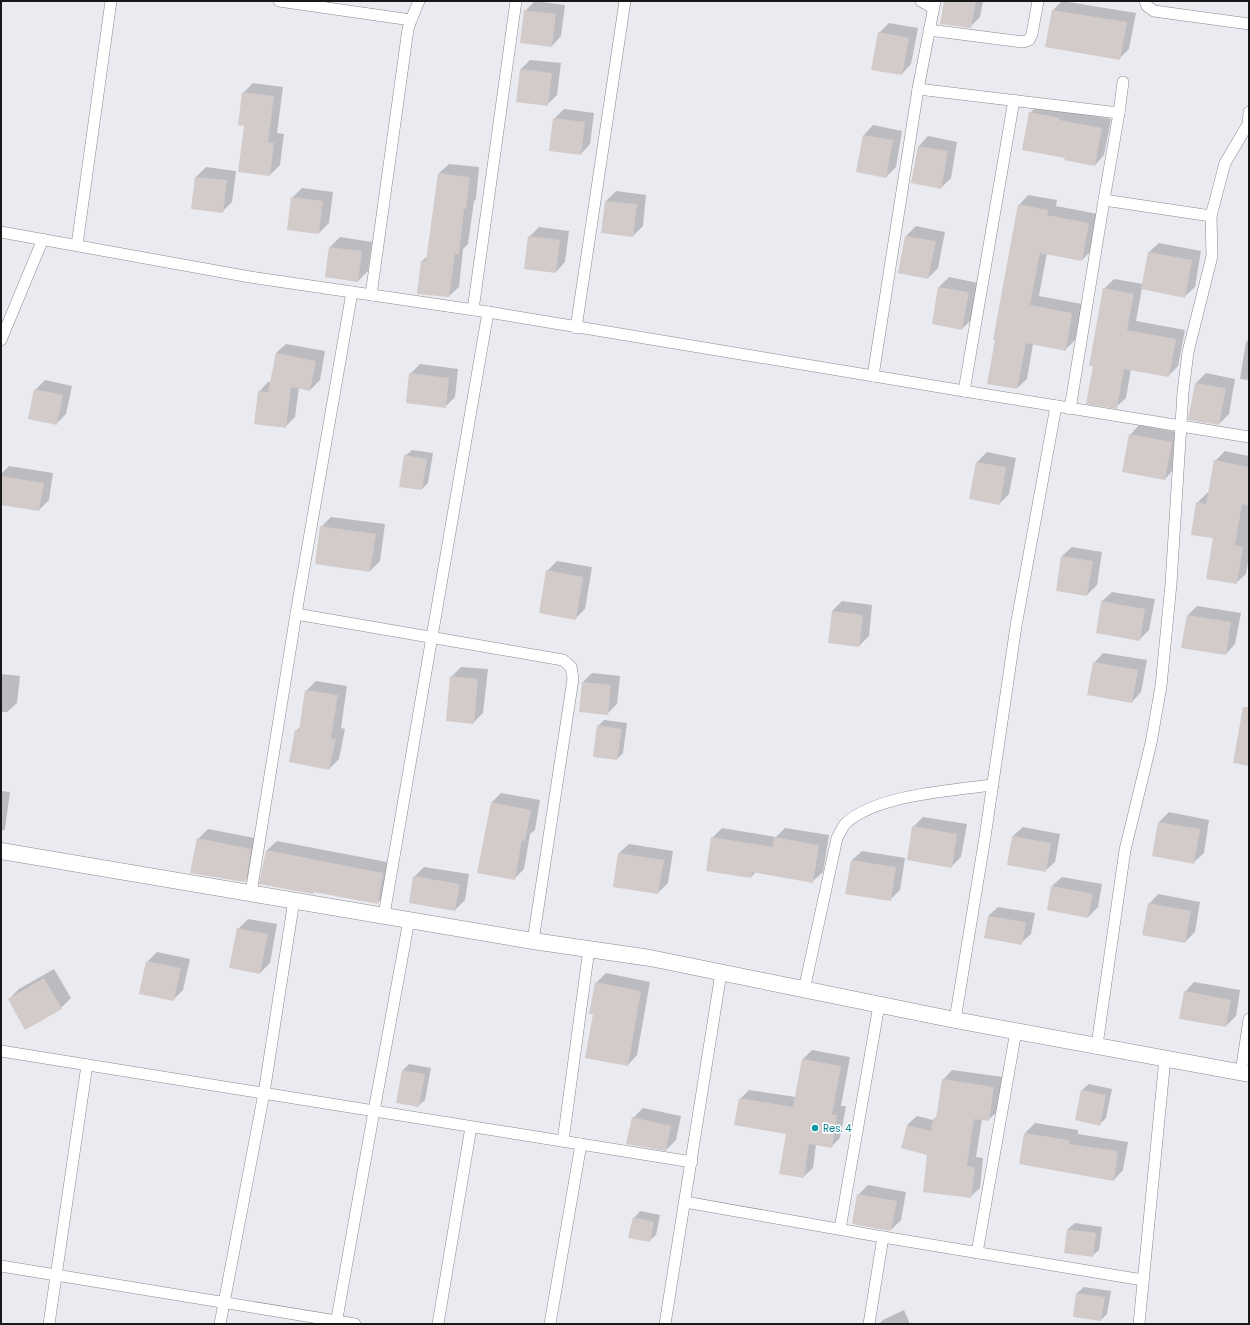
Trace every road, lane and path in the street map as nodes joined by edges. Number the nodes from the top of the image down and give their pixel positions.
1 (111, 1) edge
2 (279, 1) edge
3 (420, 1) edge
4 (516, 1) edge
5 (625, 1) edge
6 (921, 1) edge
7 (1038, 1) edge
8 (1145, 1) edge
9 (934, 4) edge
10 (411, 20) junction
11 (1249, 24) edge
12 (929, 30) junction
13 (1123, 82) dead end
14 (918, 89) junction
15 (1014, 100) junction
16 (1249, 112) edge
17 (1120, 113) junction
18 (1248, 124) edge
19 (1104, 200) junction
20 (1211, 216) junction
21 (1, 232) edge
22 (43, 239) junction
23 (77, 245) junction
24 (352, 292) junction
25 (371, 295) junction
26 (473, 310) junction
27 (488, 312) junction
28 (576, 328) junction
29 (1, 340) edge
30 (873, 376) junction
31 (964, 391) junction
32 (1056, 406) junction
33 (1070, 409) junction
34 (1181, 426) junction
35 (1249, 437) edge
36 (296, 614) junction
37 (432, 637) junction
38 (993, 785) junction
39 (1, 851) edge
40 (250, 893) junction
41 (294, 900) junction
42 (384, 915) junction
43 (409, 920) junction
44 (533, 941) junction
45 (589, 949) junction
46 (721, 973) junction
47 (804, 990) junction
48 (879, 1005) junction
49 (1249, 1019) edge
50 (955, 1020) junction
51 (1016, 1031) junction
52 (1097, 1045) junction
53 (1, 1051) edge
54 (1165, 1058) junction
55 (87, 1065) junction
56 (1245, 1073) edge
57 (264, 1093) junction
58 (374, 1111) junction
59 (471, 1126) junction
60 (563, 1141) junction
61 (581, 1144) junction
62 (692, 1162) junction
63 (685, 1202) junction
64 (840, 1229) junction
65 (883, 1237) junction
66 (977, 1253) junction
67 (1, 1266) edge
68 (57, 1275) junction
69 (1143, 1280) junction
70 (224, 1302) junction
71 (337, 1322) edge
72 (49, 1324) edge
73 (220, 1324) edge
74 (355, 1324) edge
75 (438, 1324) edge
76 (550, 1324) edge
77 (665, 1324) edge
78 (869, 1324) edge
79 (1139, 1324) edge

1 - 23 street
2 - 10 street
3 - 10 street
4 - 26 street
5 - 28 street
6 - 9 street
7 - 12 street
8 - 11 street
9 - 12 street
10 - 25 street
12 - 14 street
13 - 17 street
14 - 15 street
14 - 30 street
15 - 17 street
15 - 31 street
16 - 18 street
17 - 19 street
18 - 20 street
19 - 20 street
19 - 33 street
20 - 34 street
21 - 22 street
22 - 23 street
22 - 29 street
23 - 24 street
24 - 25 street
24 - 36 street
25 - 26 street
26 - 27 street
27 - 28 street
27 - 37 street
28 - 30 street
30 - 31 street
31 - 32 street
32 - 33 street
32 - 38 street
33 - 34 street
34 - 35 street
34 - 52 street
36 - 37 street
36 - 40 street
37 - 42 street
37 - 44 street
38 - 47 street
38 - 50 street
39 - 40 main road
40 - 41 main road
41 - 42 main road
41 - 57 street
42 - 43 main road
43 - 44 main road
43 - 58 street
44 - 45 main road
45 - 46 main road
45 - 60 street
46 - 47 main road
46 - 62 street
47 - 48 main road
48 - 50 main road
48 - 64 street
49 - 56 street
50 - 51 main road
51 - 52 main road
51 - 66 street
52 - 54 main road
53 - 55 street
54 - 56 main road
54 - 69 street
55 - 57 street
55 - 68 street
57 - 58 street
57 - 70 street
58 - 59 street
58 - 71 street
59 - 60 street
59 - 75 street
60 - 61 street
61 - 62 street
61 - 76 street
62 - 63 street
63 - 64 street
63 - 77 street
64 - 65 street
65 - 66 street
65 - 78 street
66 - 69 street
67 - 68 street
68 - 70 street
68 - 72 street
69 - 79 street
70 - 71 street
70 - 73 street
71 - 74 street

